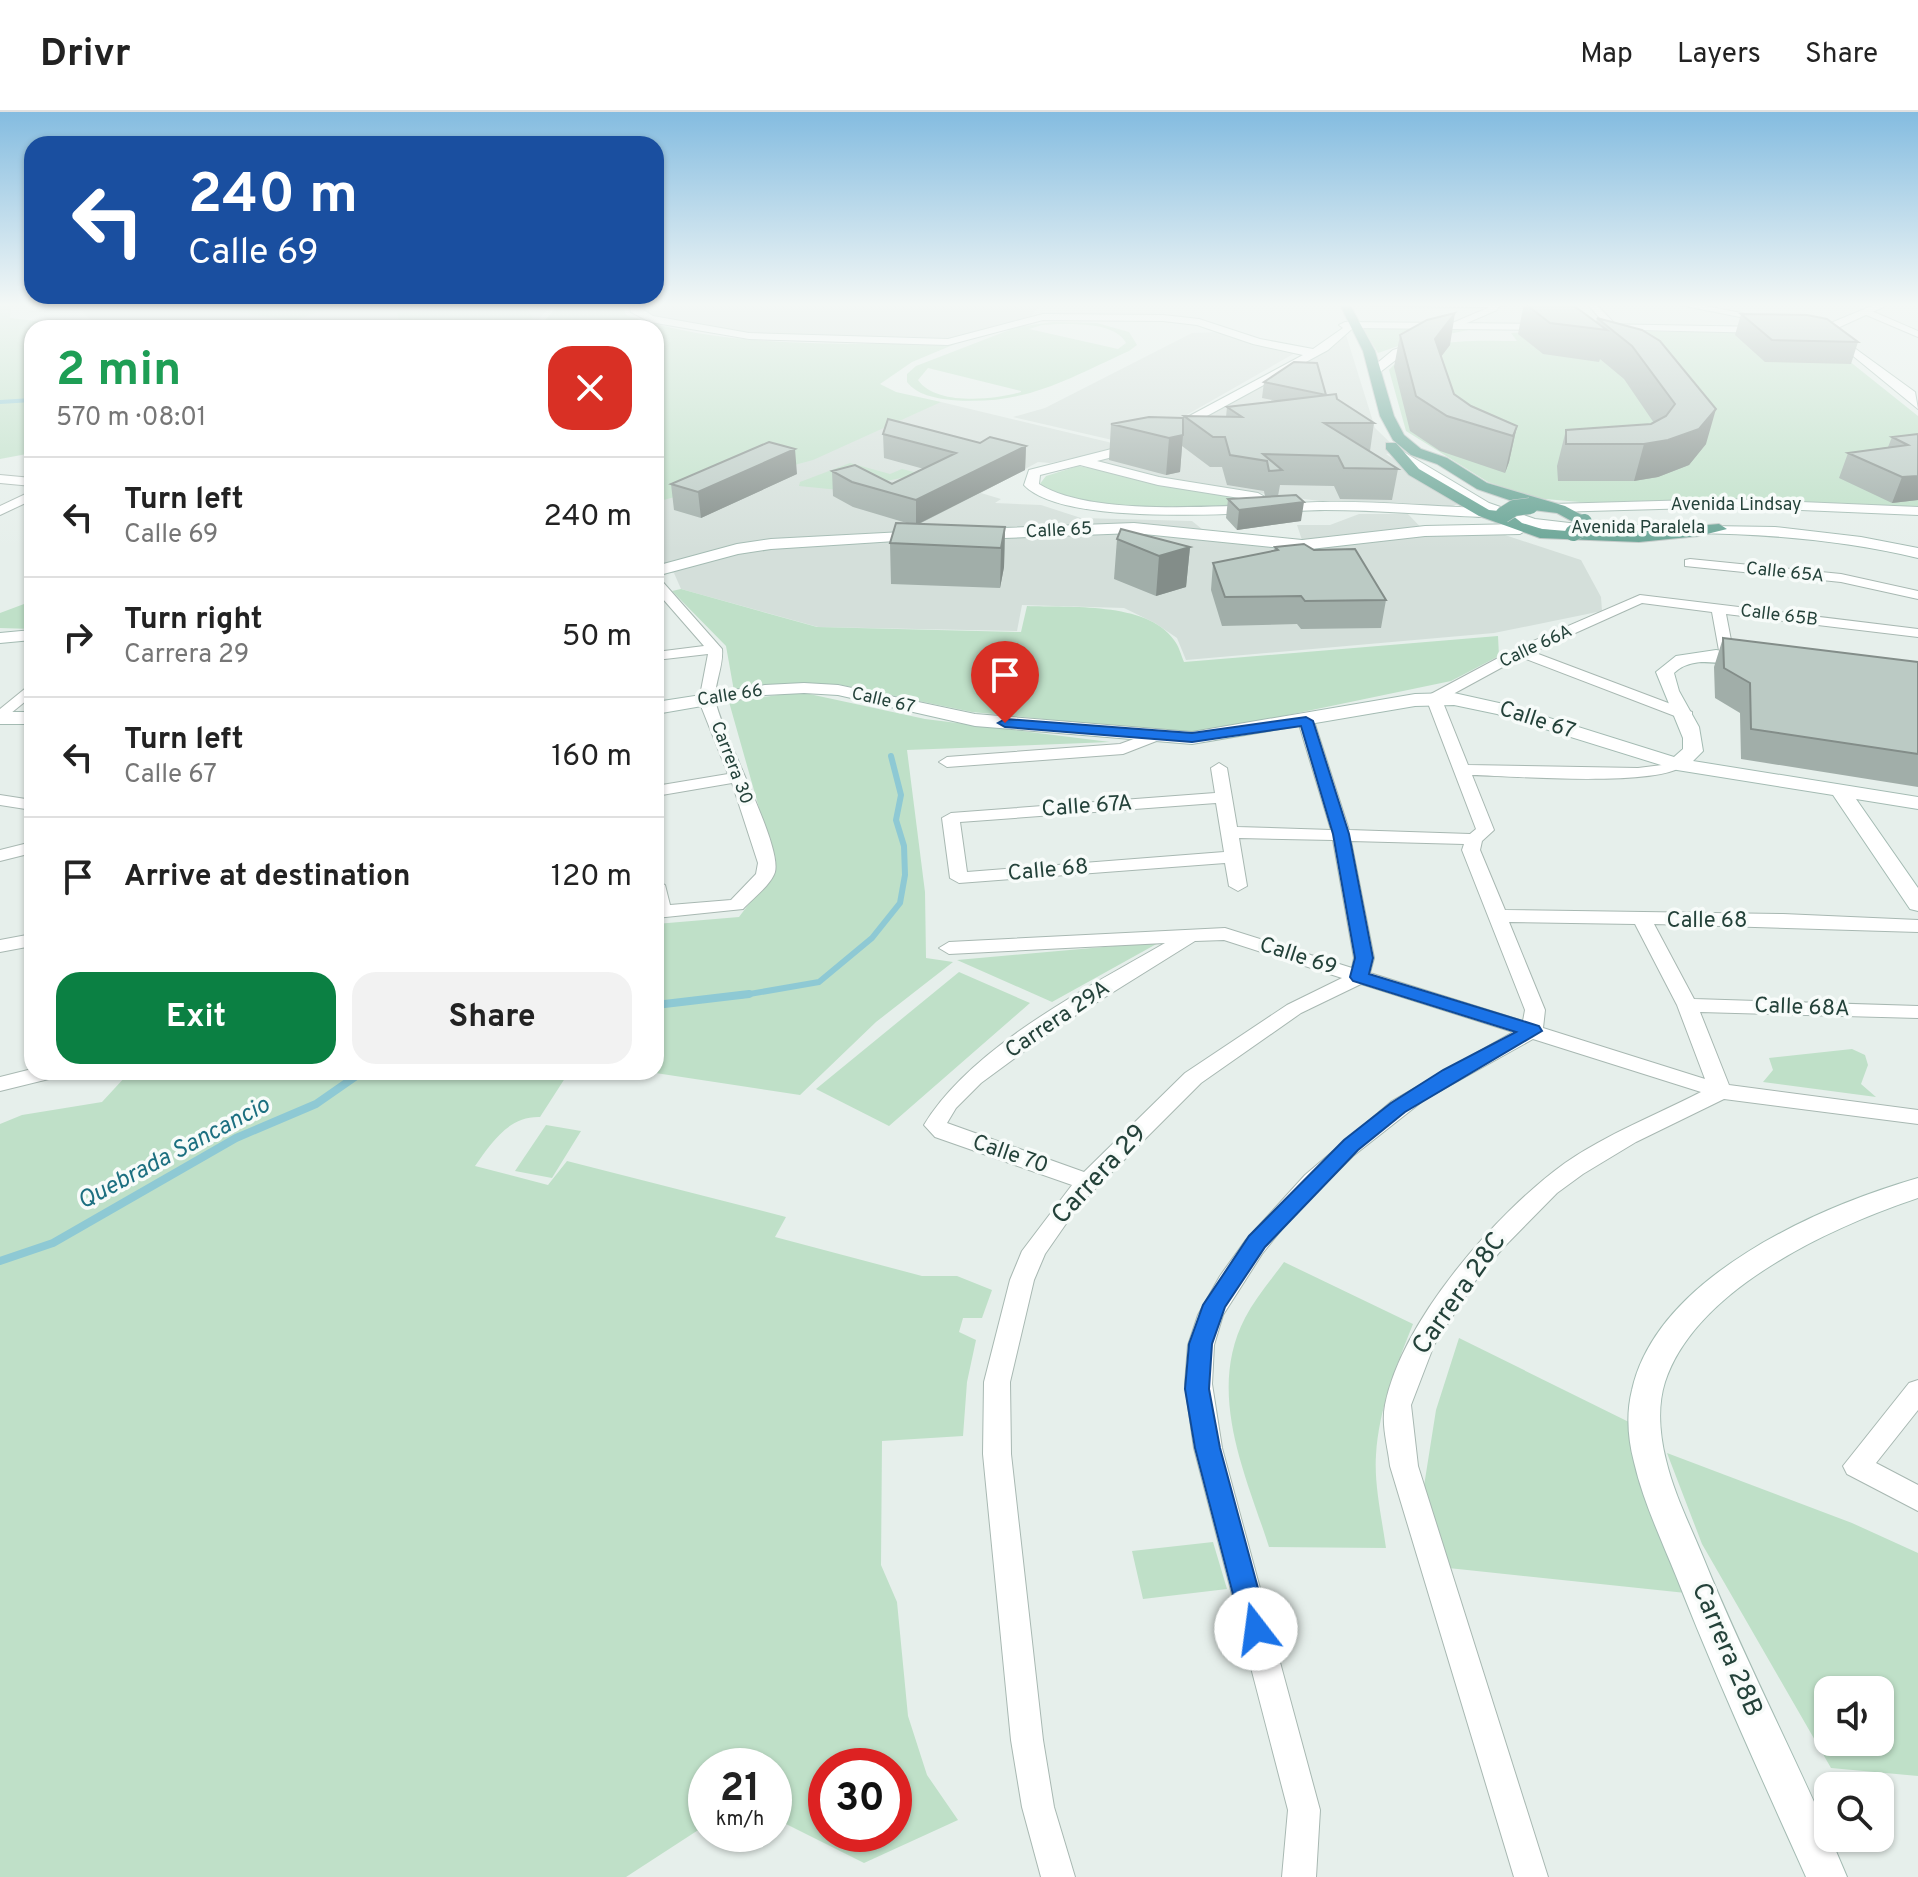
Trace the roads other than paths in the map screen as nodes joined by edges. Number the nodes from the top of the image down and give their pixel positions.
1 (1254, 385) edge
2 (1365, 385) edge
3 (1379, 385) edge
4 (1898, 385) edge
5 (1916, 399) edge
6 (1368, 400) dead end
7 (1376, 432) dead end
8 (1409, 454) junction
9 (1079, 460) junction
10 (24, 499) edge
11 (1466, 502) junction
12 (1324, 506) junction
13 (1542, 507) junction
14 (0, 511) edge
15 (1446, 511) junction
16 (1484, 513) junction
17 (1918, 514) edge
18 (1508, 521) junction
19 (1579, 524) junction
20 (1719, 529) junction
21 (1551, 535) junction
22 (1918, 547) edge
23 (1918, 553) edge
24 (1690, 563) dead end
25 (664, 569) edge
26 (664, 592) edge
27 (1918, 595) edge
28 (1640, 599) joint
29 (1718, 609) junction
30 (1918, 633) edge
31 (24, 636) edge
32 (0, 638) edge
33 (715, 649) junction
34 (1520, 652) junction
35 (664, 655) edge
36 (1727, 656) junction
37 (1771, 662) edge
38 (804, 688) joint
39 (24, 695) edge
40 (1434, 698) junction
41 (707, 701) junction
42 (664, 707) edge
43 (1686, 715) junction
44 (0, 717) edge
45 (24, 718) edge
46 (1306, 721) junction
47 (1153, 737) junction
48 (947, 762) dead end
49 (1677, 764) junction
50 (1219, 768) dead end
51 (1462, 770) junction
52 (738, 777) junction
53 (664, 790) edge
54 (1841, 792) junction
55 (1223, 797) junction
56 (0, 800) edge
57 (24, 801) edge
58 (1918, 803) edge
59 (1229, 832) junction
60 (1341, 834) junction
61 (1474, 839) junction
62 (24, 849) edge
63 (0, 856) edge
64 (1233, 857) junction
65 (959, 878) joint
66 (1238, 886) dead end
67 (1918, 904) edge
68 (664, 912) edge
69 (1496, 916) junction
70 (1643, 921) junction
71 (1918, 926) edge
72 (1196, 933) junction
73 (24, 942) edge
74 (0, 946) edge
75 (949, 948) dead end
76 (1359, 977) junction
77 (1687, 1005) junction
78 (1918, 1012) edge
79 (1532, 1031) junction
80 (24, 1078) edge
81 (0, 1084) edge
82 (1721, 1091) junction
83 (1918, 1117) edge
84 (935, 1125) joint
85 (1086, 1181) junction
86 (1918, 1188) edge
87 (1918, 1391) edge
88 (1918, 1499) edge
89 (1058, 1877) edge
90 (1299, 1877) edge
91 (1531, 1877) edge
92 (1827, 1877) edge

1 - 9 street
2 - 6 main road, Avenida Paralela
3 - 8 main road, Avenida Paralela
4 - 5 street
7 - 8 main road, Avenida Paralela
8 - 11 main road
8 - 13 main road
8 - 20 street, Avenida Paralela
8 - 22 street, Avenida Paralela
9 - 12 street
9 - 12 street
10 - 14 street
11 - 15 street
11 - 16 main road
12 - 15 street
13 - 17 street, Avenida Lindsay
13 - 18 main road, bridge
13 - 19 main road
15 - 16 street
16 - 18 main road
17 - 19 street, Avenida Lindsay
18 - 21 main road
18 - 25 street, Calle 65
19 - 21 main road
20 - 21 main road
20 - 23 street, Avenida Paralela
24 - 27 street, Calle 65A
26 - 33 street
28 - 29 street, Calle 65B
28 - 34 street, Calle 66A
29 - 30 street, Calle 65B
29 - 36 street
31 - 32 street
33 - 35 street
33 - 41 street, Carrera 30
34 - 40 street, Calle 66A
34 - 43 street
36 - 37 street
36 - 43 street
38 - 41 street, Calle 66
38 - 47 street, Calle 67
39 - 44 street
40 - 46 street, Calle 67
40 - 49 street, Calle 67
40 - 51 street
41 - 42 street, Calle 66
41 - 52 street, Carrera 30
43 - 49 street
44 - 45 street
46 - 47 street, Calle 67
46 - 60 street
47 - 48 street, Calle 67
49 - 51 street
49 - 54 street, Calle 67
50 - 55 street
51 - 61 street
52 - 53 street
52 - 68 street, Carrera 30
54 - 58 street, Calle 67
54 - 67 street
55 - 59 street
55 - 65 street, Calle 67A
56 - 57 street
59 - 60 street
59 - 64 street
60 - 61 street
60 - 76 street
61 - 69 street
62 - 63 street
64 - 65 street, Calle 68
64 - 66 street
69 - 70 street, Calle 68
69 - 79 street
70 - 71 street, Calle 68
70 - 77 street
72 - 75 street, Calle 69
72 - 76 street, Calle 69
72 - 84 street, Carrera 29A
73 - 74 street
76 - 79 street, Calle 69
76 - 85 street, Carrera 29
77 - 78 street, Calle 68A
77 - 82 street
79 - 82 street, Calle 69
79 - 90 street
80 - 81 street
82 - 83 street, Calle 69
82 - 91 street, Carrera 28C
84 - 85 street, Calle 70
85 - 89 street, Carrera 29
86 - 92 street, Carrera 28B
87 - 88 street

